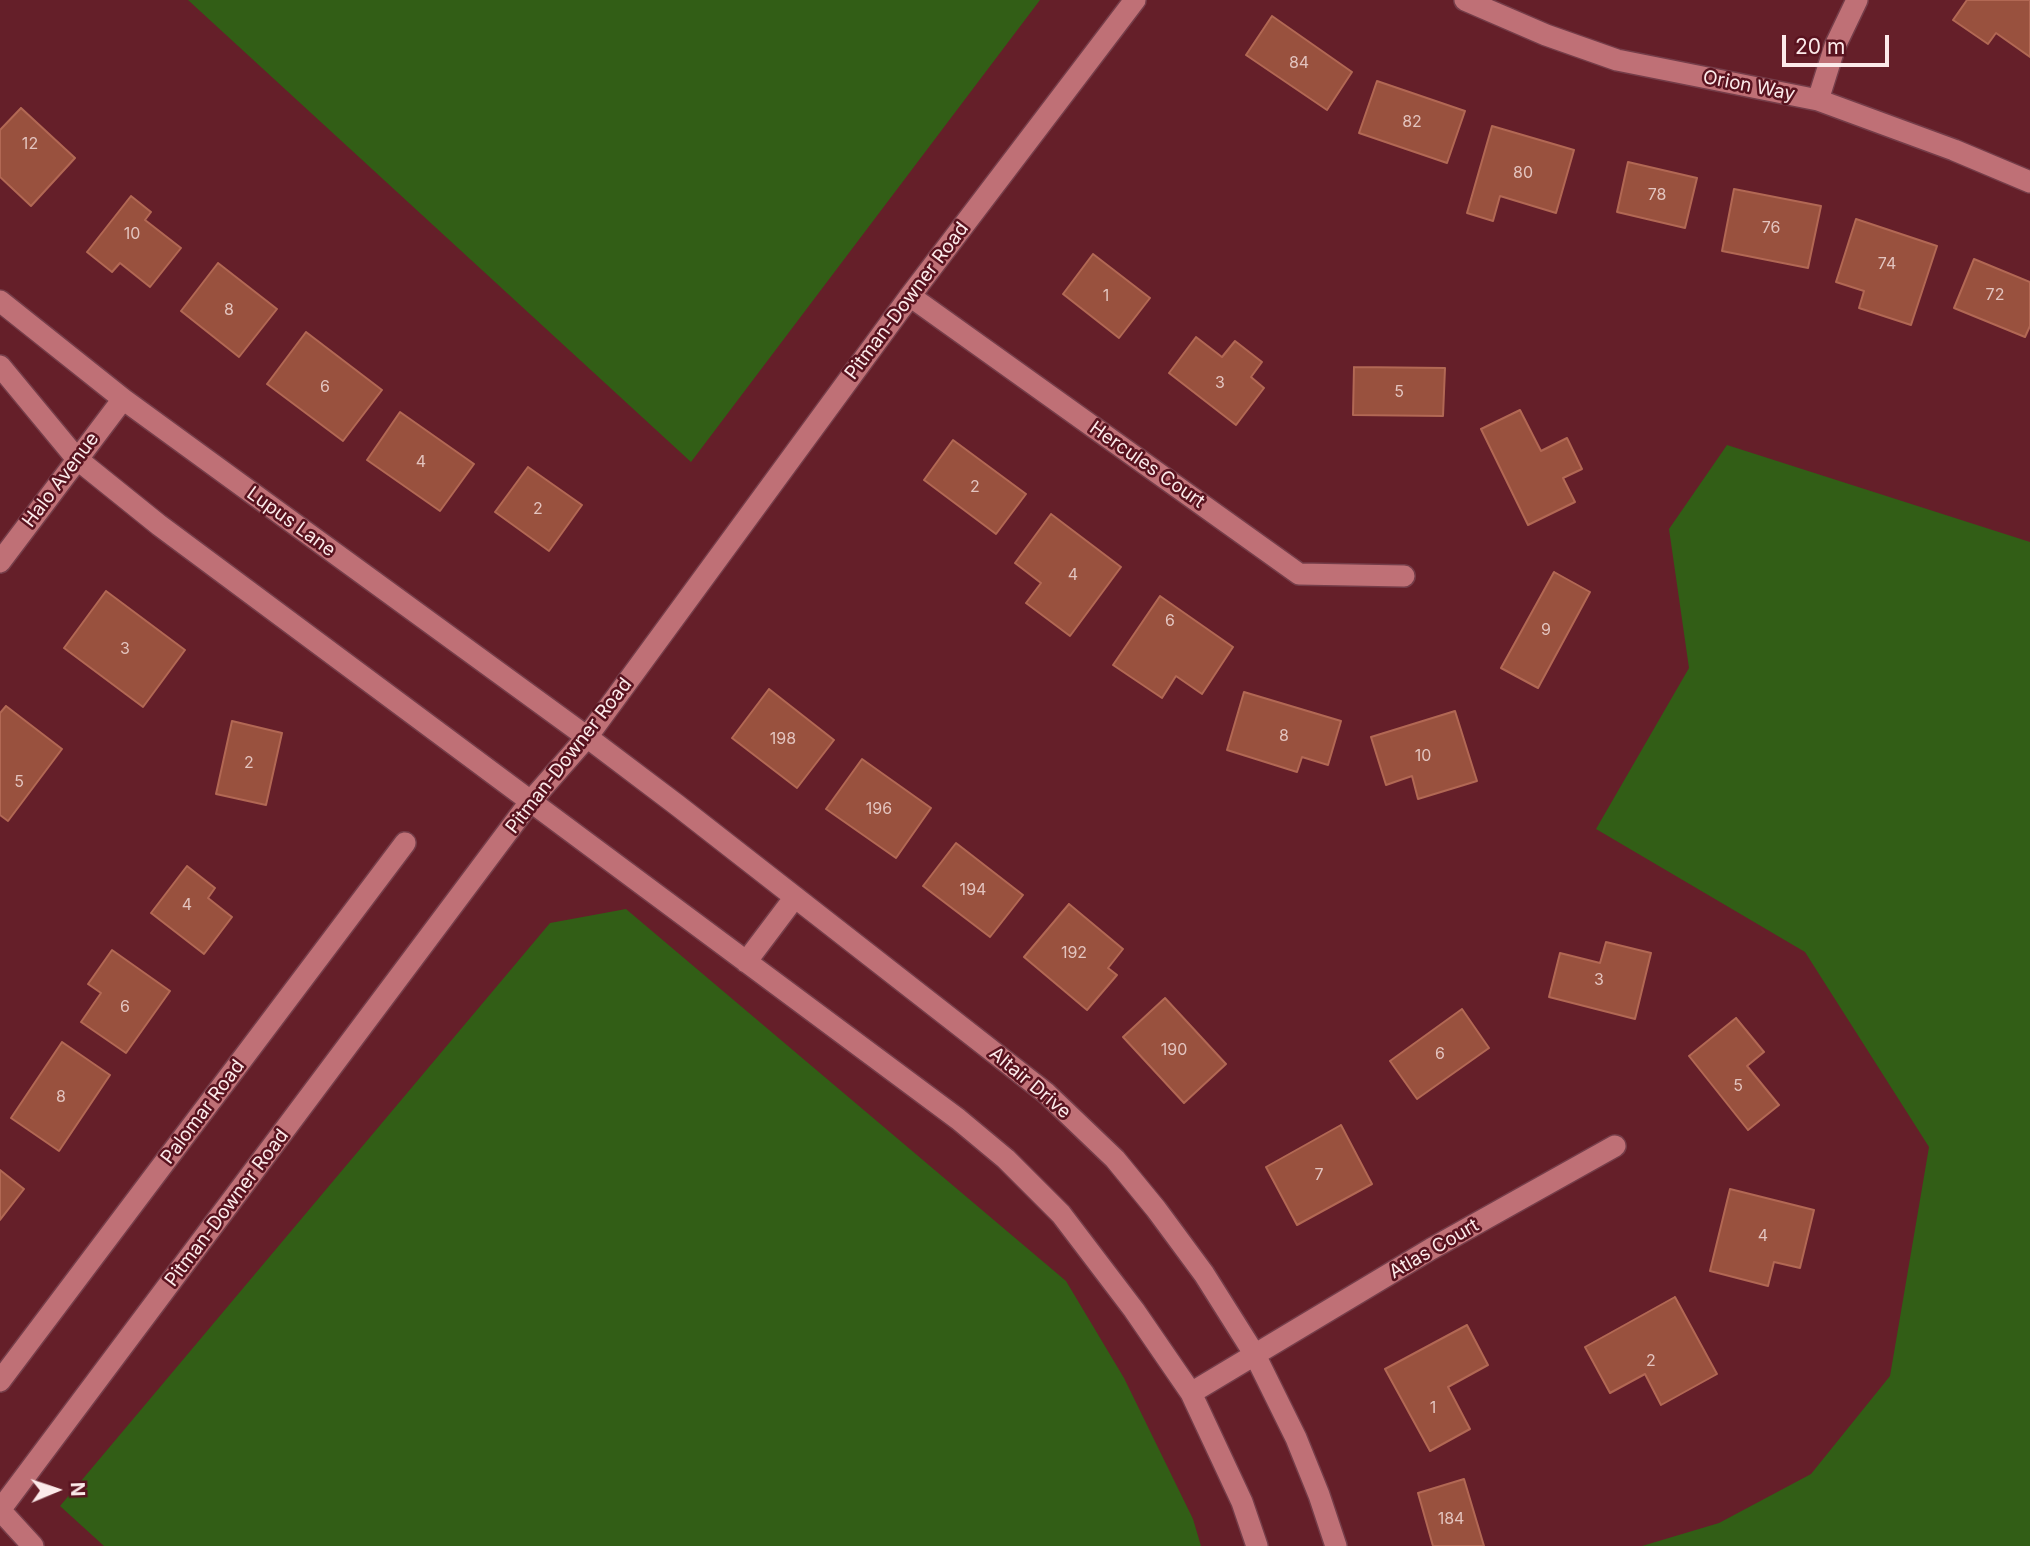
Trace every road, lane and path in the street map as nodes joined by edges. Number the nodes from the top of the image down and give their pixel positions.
1 (1135, 0) edge
2 (1465, 0) edge
3 (1857, 0) edge
4 (1818, 100) junction
5 (2030, 182) edge
6 (910, 296) junction
7 (0, 301) edge
8 (0, 366) edge
9 (123, 399) junction
10 (77, 458) junction
11 (0, 562) edge
12 (1404, 576) dead end
13 (587, 737) junction
14 (530, 803) junction
15 (405, 843) dead end
16 (795, 897) junction
17 (746, 962) junction
18 (1615, 1146) dead end
19 (1255, 1355) junction
20 (0, 1381) edge
21 (1191, 1393) junction
22 (0, 1510) edge
23 (33, 1546) edge
24 (1257, 1546) edge
25 (1336, 1546) edge

1 - 6 street, Pitman-Downer Road
2 - 4 street, Orion Way
3 - 4 street
4 - 5 street, Orion Way
6 - 12 street, Hercules Court
6 - 13 street, Pitman-Downer Road
7 - 9 street, Lupus Lane
8 - 10 street
9 - 10 street, Halo Avenue
9 - 13 street, Lupus Lane
10 - 11 street, Halo Avenue
10 - 14 street
13 - 14 street, Pitman-Downer Road
13 - 16 street, Altair Drive
14 - 17 street
14 - 22 street, Pitman-Downer Road
15 - 20 street, Palomar Road
16 - 17 street
16 - 19 street, Altair Drive
17 - 21 street
18 - 19 street, Atlas Court
19 - 21 street, Atlas Court
19 - 25 street, Altair Drive
21 - 24 street
22 - 23 street

